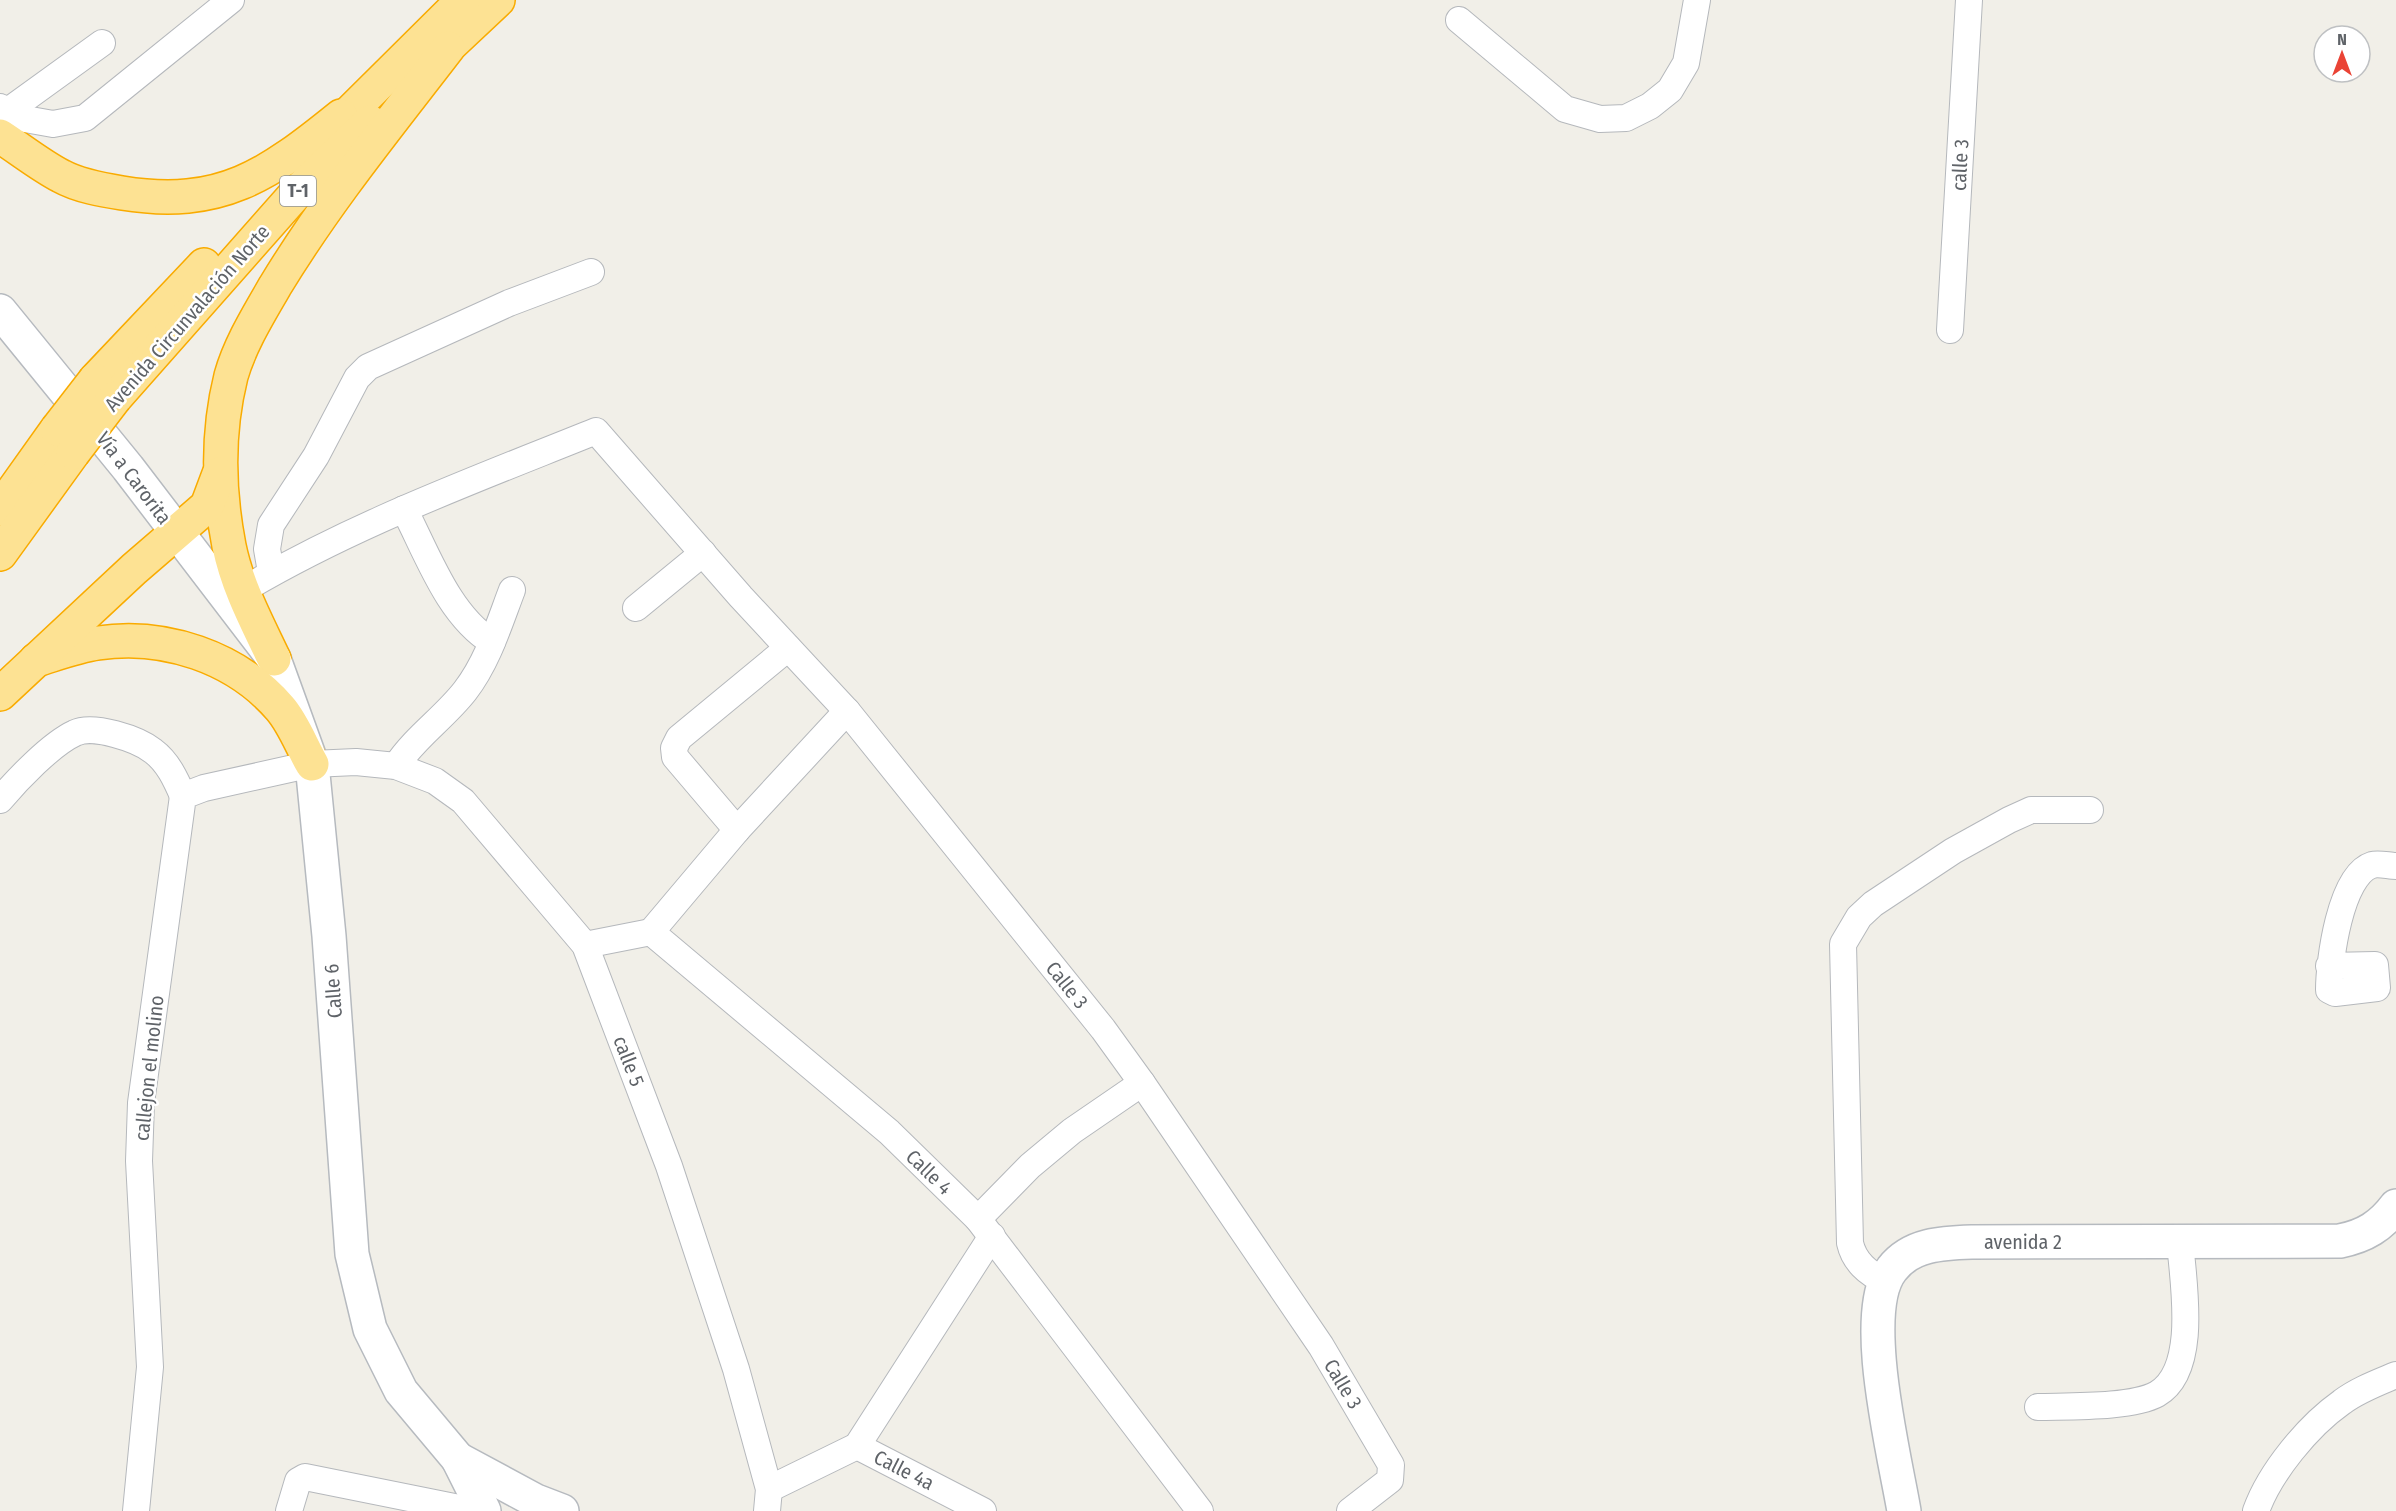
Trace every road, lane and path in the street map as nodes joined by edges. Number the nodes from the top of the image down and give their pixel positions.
1 (231, 0) edge
2 (464, 0) edge
3 (498, 0) edge
4 (1697, 0) edge
5 (1969, 0) edge
6 (1458, 21) dead end
7 (102, 43) dead end
8 (447, 48) junction
9 (359, 102) junction
10 (3, 118) edge
11 (591, 273) dead end
12 (0, 311) edge
13 (1950, 330) dead end
14 (105, 389) junction
15 (65, 441) junction
16 (219, 474) junction
17 (0, 509) edge
18 (404, 509) junction
19 (176, 533) junction
20 (704, 553) junction
21 (0, 554) edge
22 (271, 572) junction
23 (512, 590) dead end
24 (235, 595) junction
25 (636, 608) dead end
26 (492, 642) junction
27 (788, 648) junction
28 (274, 659) joint
29 (36, 660) junction
30 (0, 694) edge
31 (847, 711) junction
32 (312, 764) junction
33 (396, 766) junction
34 (183, 796) junction
35 (0, 800) edge
36 (2090, 810) dead end
37 (737, 830) junction
38 (2396, 866) edge
39 (651, 932) junction
40 (585, 945) junction
41 (2330, 966) dead end
42 (1142, 1083) junction
43 (2396, 1206) edge
44 (985, 1227) junction
45 (2180, 1242) junction
46 (1884, 1280) junction
47 (2396, 1375) edge
48 (2038, 1407) dead end
49 (858, 1446) junction
50 (458, 1459) junction
51 (768, 1500) edge
52 (397, 1504) edge
53 (136, 1511) edge
54 (289, 1511) edge
55 (474, 1511) edge
56 (484, 1511) edge
57 (562, 1511) edge
58 (983, 1511) edge
59 (1200, 1511) edge
60 (1350, 1511) edge
61 (1904, 1511) edge
62 (2256, 1511) edge

1 - 10 street
2 - 9 highway, Avenida Circunvalación Norte / T-1
3 - 8 highway, Avenida Circunvalación Norte / T-1
4 - 6 street
5 - 13 street, calle 3
7 - 10 street
8 - 14 highway, Avenida Circunvalación Norte / T-1
8 - 16 highway
9 - 10 highway
9 - 14 highway, Avenida Circunvalación Norte / T-1
11 - 22 street
12 - 19 street, Vía a Carorita
14 - 15 highway, Avenida Circunvalación Norte / T-1, bridge
15 - 17 highway, Avenida Circunvalación Norte / T-1
15 - 21 highway, Avenida Circunvalación Norte / T-1
16 - 19 highway
16 - 24 highway
18 - 20 street, Calle 3
18 - 22 street
18 - 26 street
19 - 24 street
19 - 29 highway
20 - 25 street
20 - 27 street, Calle 3
22 - 24 street
23 - 26 street
24 - 28 highway
26 - 33 street
27 - 31 street, Calle 3
27 - 37 street
28 - 32 street, Calle 6
29 - 30 highway
29 - 32 highway
31 - 37 street
31 - 42 street, Calle 3
32 - 33 street, calle 5
32 - 34 street
32 - 50 street, Calle 6
33 - 40 street, calle 5
34 - 35 street
34 - 53 street, callejon el molino
36 - 46 street
37 - 39 street
38 - 41 street
39 - 40 street
39 - 44 street, Calle 4
40 - 51 street, calle 5
42 - 44 street
42 - 60 street, Calle 3
43 - 45 street, avenida 2
44 - 49 street
44 - 59 street, Calle 4
45 - 46 street, avenida 2
45 - 48 street
46 - 61 street
47 - 62 street
49 - 51 street
49 - 58 street, Calle 4a
50 - 56 street, Calle 6
50 - 57 street, Calle 6
52 - 54 street
52 - 55 street

